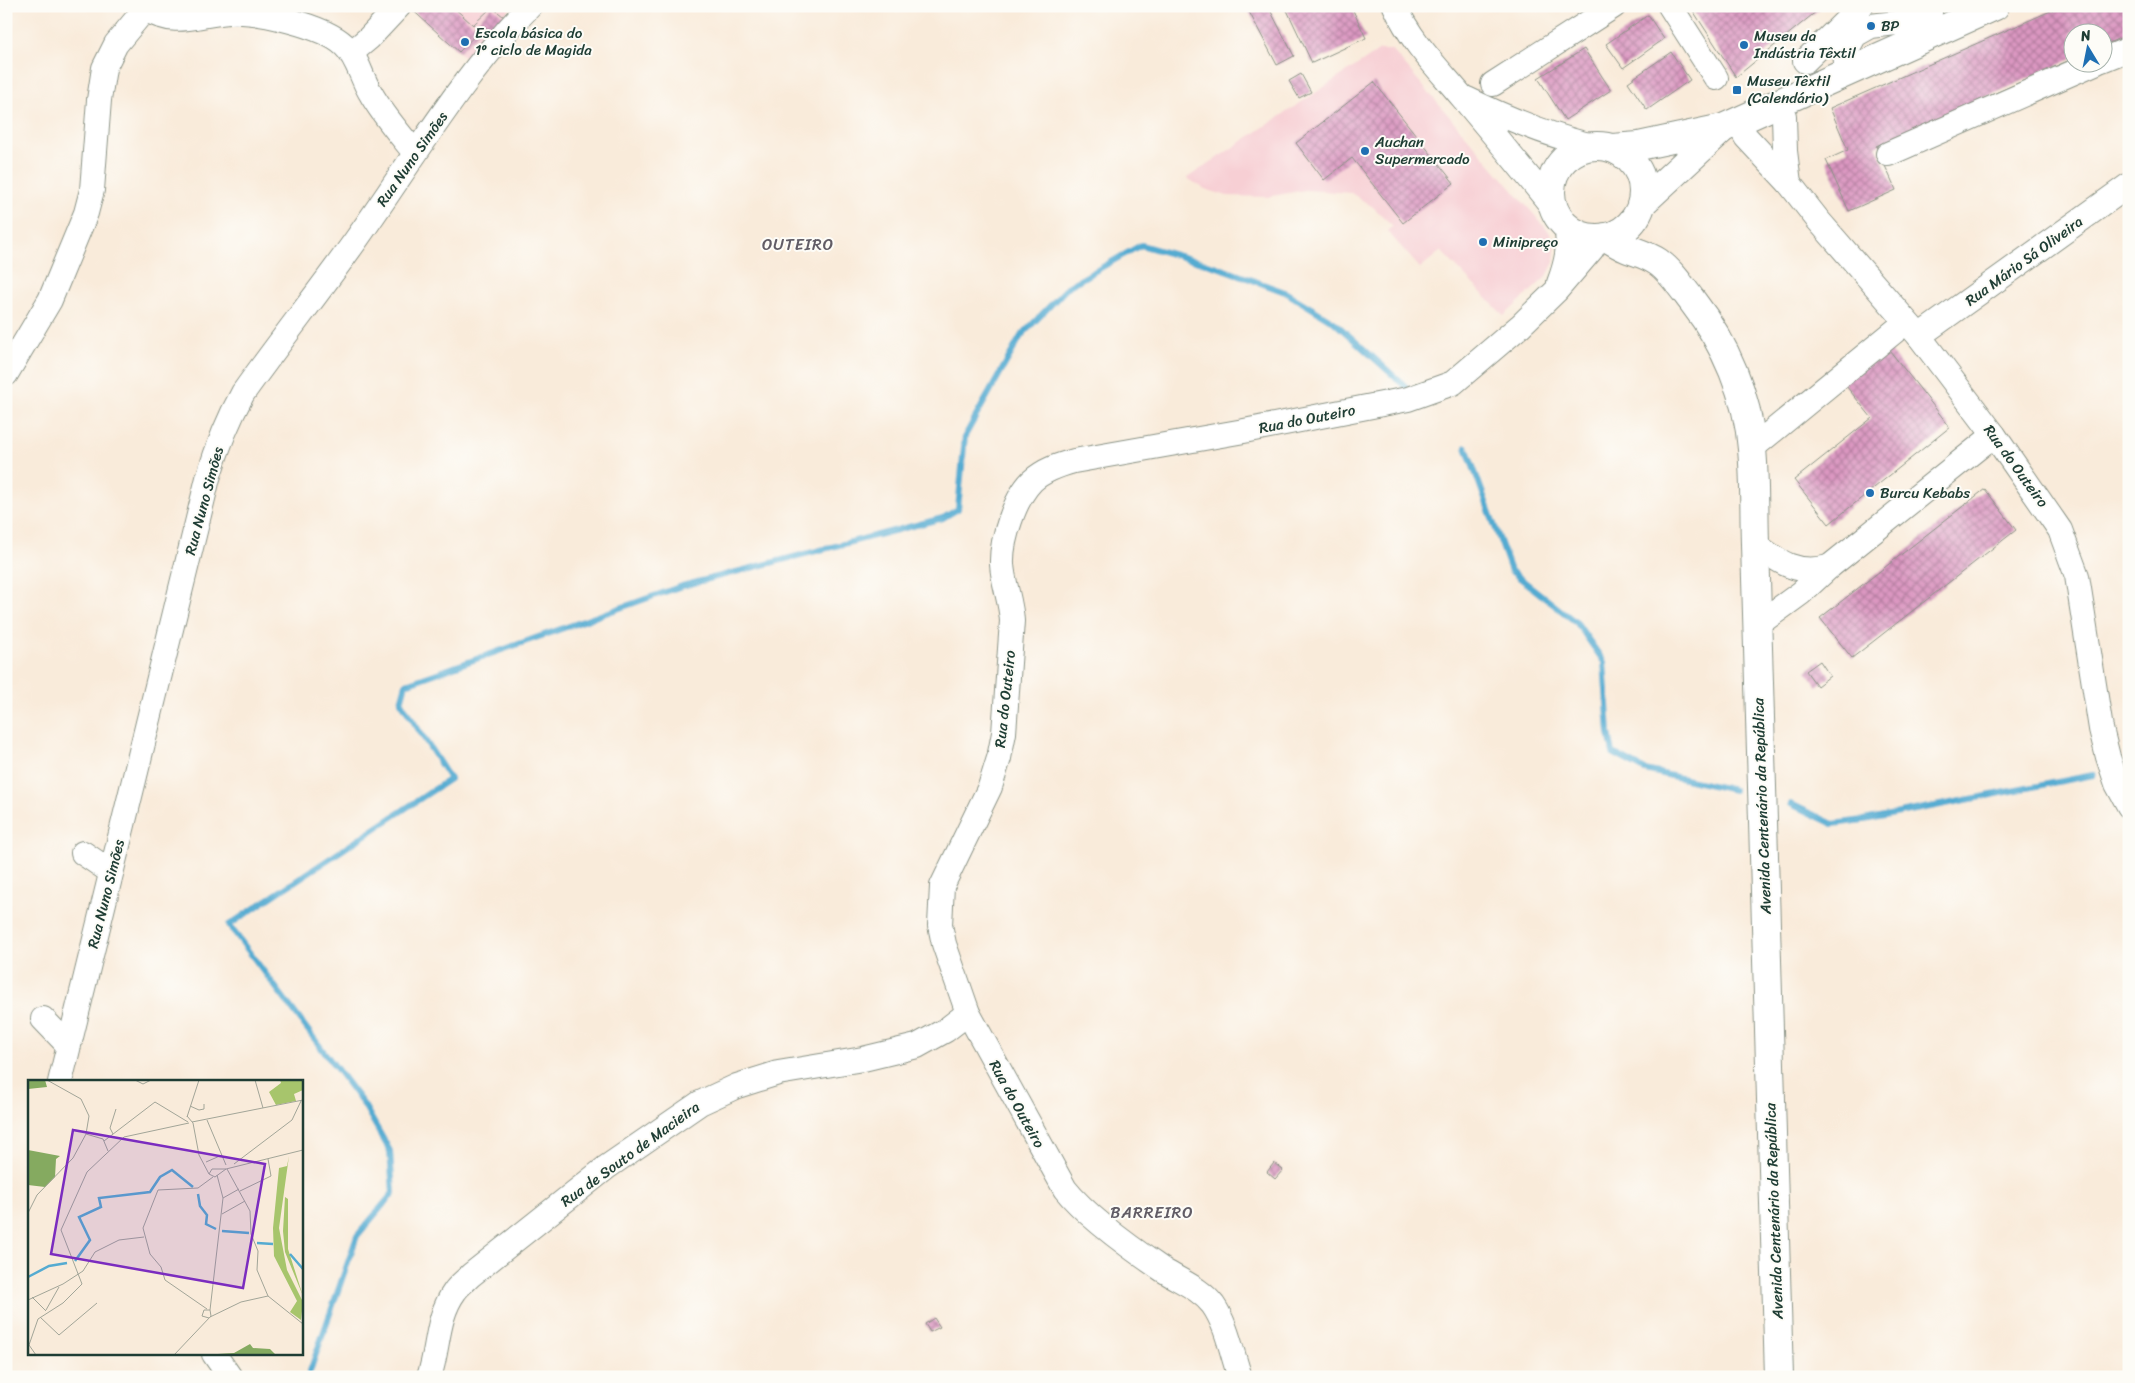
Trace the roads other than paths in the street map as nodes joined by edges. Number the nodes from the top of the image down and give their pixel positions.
1 (399, 6) edge
2 (530, 6) edge
3 (1395, 6) edge
4 (1614, 6) edge
5 (1670, 6) edge
6 (1861, 6) edge
7 (1995, 6) edge
8 (145, 8) edge
9 (1932, 17) edge
10 (2129, 48) edge
11 (351, 53) junction
12 (2112, 56) edge
13 (1806, 61) dead end
14 (2074, 72) edge
15 (1716, 78) dead end
16 (1493, 84) dead end
17 (1462, 97) junction
18 (1780, 103) junction
19 (1731, 125) junction
20 (1602, 147) junction
21 (415, 152) junction
22 (1888, 154) dead end
23 (1789, 183) junction
24 (2129, 185) edge
25 (1640, 207) junction
26 (1560, 218) junction
27 (1602, 237) junction
28 (1658, 262) junction
29 (1556, 291) junction
30 (1913, 329) junction
31 (6, 374) edge
32 (1994, 435) junction
33 (1752, 448) junction
34 (1755, 544) junction
35 (1829, 567) junction
36 (1757, 625) junction
37 (2129, 806) edge
38 (83, 853) dead end
39 (111, 872) junction
40 (968, 1013) junction
41 (43, 1019) dead end
42 (68, 1044) junction
43 (60, 1080) edge
44 (215, 1356) edge
45 (230, 1377) edge
46 (429, 1377) edge
47 (1240, 1377) edge
48 (1779, 1377) edge

1 - 11 street
2 - 21 street, Rua Nuno Simões
3 - 17 street
4 - 16 street
5 - 15 street
6 - 13 street
7 - 9 main road
8 - 11 street
8 - 31 street
9 - 18 main road
10 - 12 street
11 - 21 street
14 - 22 street
17 - 20 street
17 - 26 street
18 - 19 main road
18 - 23 street, Rua do Outeiro
19 - 20 main road
19 - 23 street, Rua do Outeiro
19 - 25 main road
20 - 25 main road
20 - 26 main road
21 - 39 street, Rua Nuno Simões
23 - 30 street, Rua do Outeiro
24 - 30 street, Rua Mário Sá Oliveira
25 - 27 main road
25 - 28 main road, Avenida Centenário da República
26 - 27 main road
26 - 29 street, Rua do Outeiro
27 - 28 main road, Avenida Centenário da República
27 - 29 street, Rua do Outeiro
28 - 33 main road, Avenida Centenário da República
29 - 40 street, Rua do Outeiro
30 - 32 street, Rua do Outeiro
30 - 33 street, Rua Mário Sá Oliveira
32 - 35 street
32 - 37 street, Rua do Outeiro
33 - 34 main road, Avenida Centenário da República
34 - 35 street
34 - 36 main road, Avenida Centenário da República
35 - 36 street
36 - 48 main road, Avenida Centenário da República
38 - 39 street
39 - 42 street, Rua Nuno Simões
40 - 46 street, Rua de Souto de Macieira
40 - 47 street, Rua do Outeiro
41 - 42 street
42 - 43 street, Rua Nuno Simões
44 - 45 street

